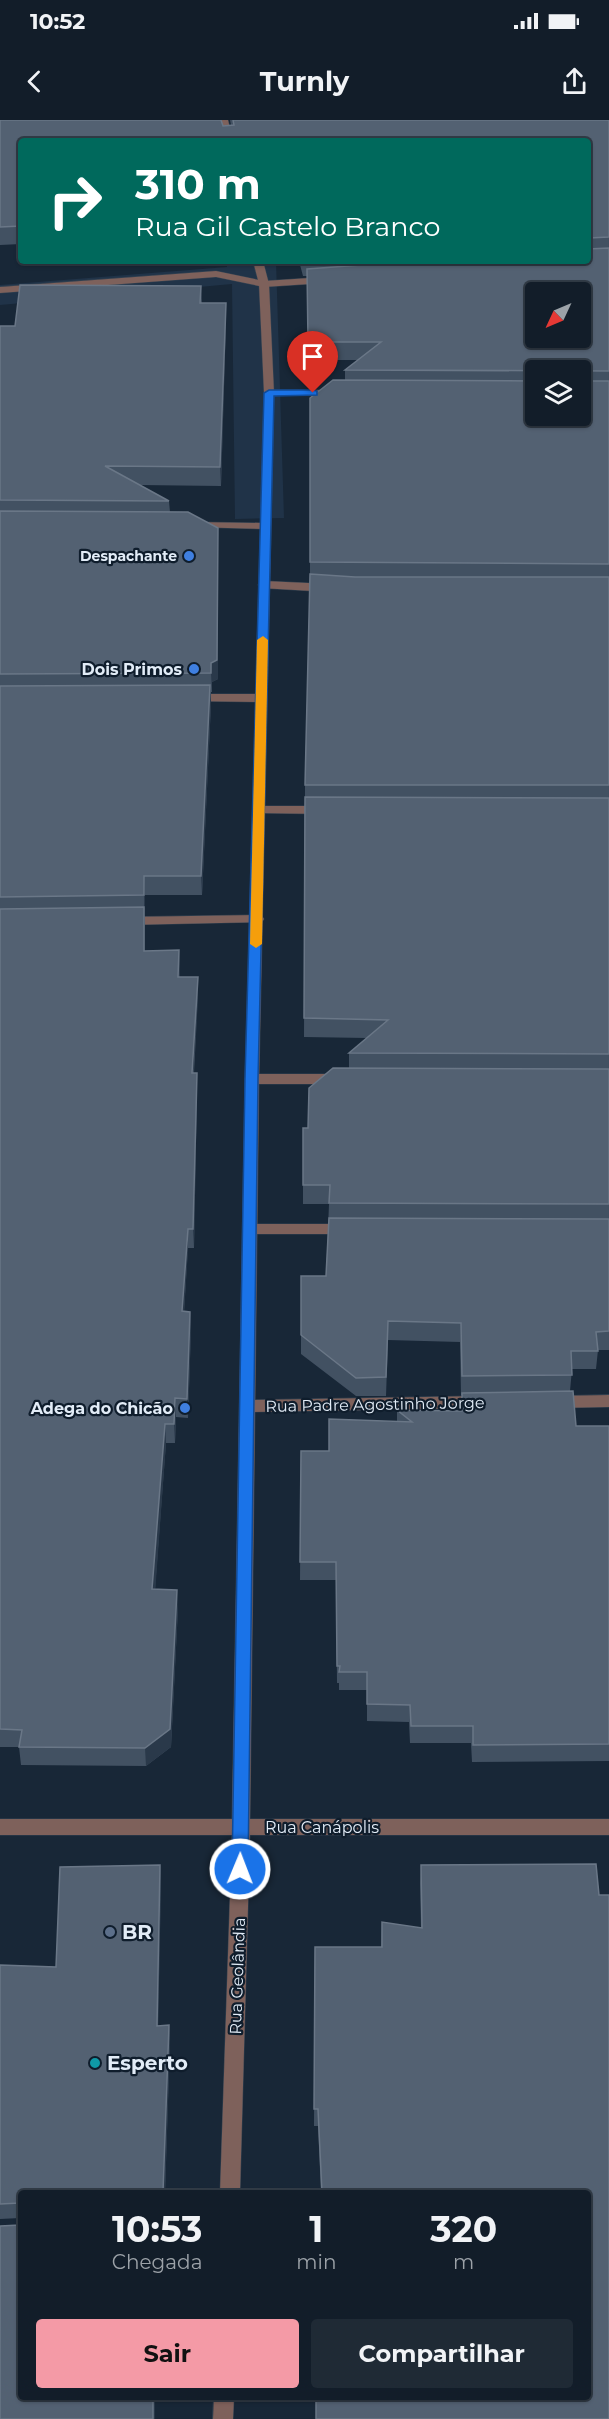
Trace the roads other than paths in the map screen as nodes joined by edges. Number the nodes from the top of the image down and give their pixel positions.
1 (223, 120) edge
2 (227, 138) edge
3 (259, 264) edge
4 (339, 279) edge
5 (264, 284) junction
6 (0, 290) edge
7 (269, 393) junction
8 (350, 393) edge
9 (184, 525) edge
10 (265, 526) junction
11 (264, 585) junction
12 (344, 588) edge
13 (178, 698) edge
14 (261, 698) junction
15 (259, 810) junction
16 (341, 810) edge
17 (257, 919) junction
18 (105, 921) edge
19 (252, 1079) junction
20 (359, 1079) edge
21 (250, 1229) junction
22 (370, 1229) edge
23 (609, 1401) edge
24 (501, 1402) edge
25 (537, 1402) edge
26 (249, 1406) junction
27 (0, 1827) edge
28 (241, 1827) junction
29 (609, 1827) edge
30 (230, 2190) edge
31 (224, 2400) edge
32 (223, 2419) edge

1 - 2 street
3 - 5 street, Rua Geolândia
4 - 5 street
5 - 6 street
5 - 7 street, Rua Geolândia
7 - 8 street
7 - 10 street, Rua Geolândia
9 - 10 street
10 - 11 street, Rua Geolândia
11 - 12 street
11 - 14 street, Rua Geolândia
13 - 14 street
14 - 15 street, Rua Geolândia
15 - 16 street
15 - 17 street, Rua Geolândia
17 - 18 street
17 - 19 street, Rua Geolândia
19 - 20 street
19 - 21 street, Rua Geolândia
21 - 22 street
21 - 26 street, Rua Geolândia
23 - 25 street
24 - 26 street, Rua Padre Agostinho Jorge
26 - 28 street, Rua Geolândia
27 - 28 street, Rua Canápolis
28 - 29 street, Rua Canápolis
28 - 30 street, Rua Geolândia
31 - 32 street

